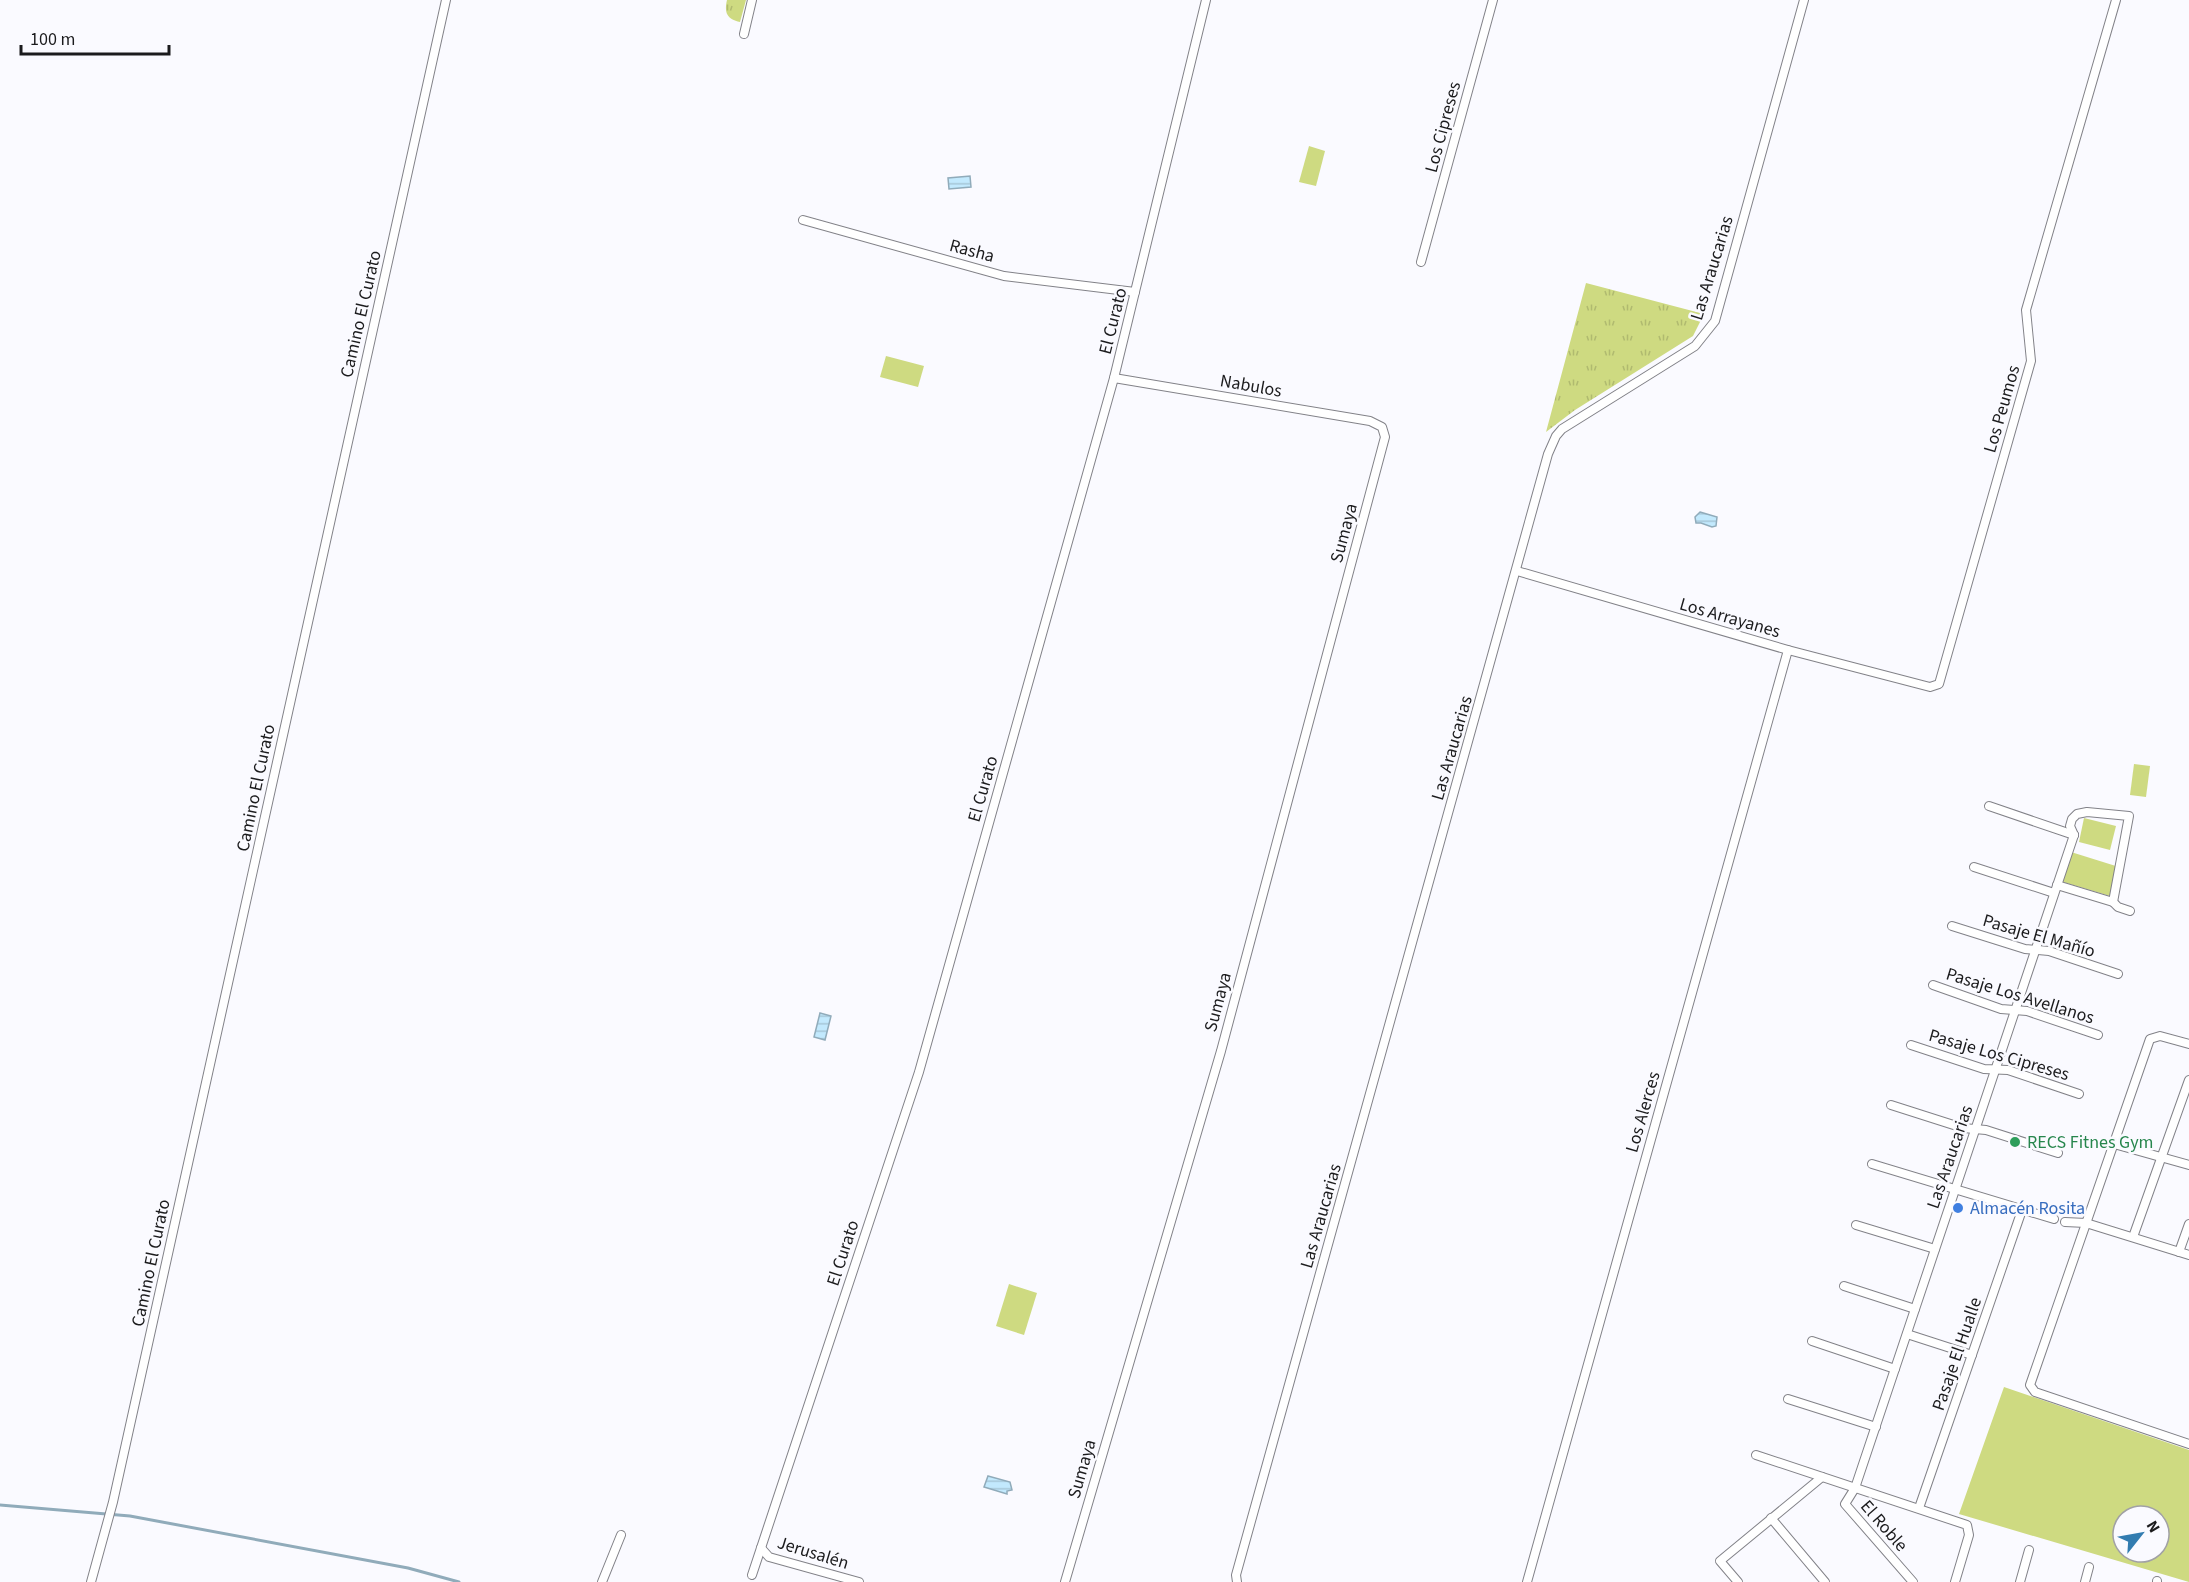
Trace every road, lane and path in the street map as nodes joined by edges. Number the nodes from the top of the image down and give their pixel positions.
1 (446, 0) edge
2 (752, 0) edge
3 (1206, 0) edge
4 (1493, 0) edge
5 (1804, 0) edge
6 (2116, 0) edge
7 (744, 34) dead end
8 (803, 220) dead end
9 (1421, 262) dead end
10 (1136, 292) junction
11 (1114, 378) junction
12 (1382, 427) joint
13 (1516, 571) junction
14 (1788, 650) junction
15 (1937, 685) joint
16 (1989, 806) dead end
17 (2074, 835) junction
18 (1974, 867) dead end
19 (2056, 889) junction
20 (2113, 902) junction
21 (2130, 911) dead end
22 (1952, 926) dead end
23 (2035, 950) junction
24 (2118, 974) dead end
25 (1933, 986) dead end
26 (2015, 1010) junction
27 (2098, 1035) dead end
28 (2189, 1044) edge
29 (1911, 1045) dead end
30 (1995, 1070) junction
31 (2189, 1080) edge
32 (2079, 1094) dead end
33 (1890, 1105) dead end
34 (1976, 1129) junction
35 (2114, 1144) junction
36 (2058, 1153) dead end
37 (2161, 1157) junction
38 (1872, 1164) dead end
39 (2189, 1165) edge
40 (1955, 1189) junction
41 (2022, 1210) junction
42 (2054, 1219) dead end
43 (2065, 1222) dead end
44 (2086, 1223) junction
45 (2189, 1224) edge
46 (1856, 1225) dead end
47 (2133, 1237) junction
48 (1935, 1249) junction
49 (2179, 1252) junction
50 (2189, 1255) edge
51 (1844, 1286) dead end
52 (1915, 1309) junction
53 (1907, 1334) junction
54 (1812, 1341) dead end
55 (1972, 1356) junction
56 (1895, 1368) junction
57 (1788, 1399) dead end
58 (1876, 1427) junction
59 (2189, 1444) edge
60 (1756, 1455) dead end
61 (1822, 1477) junction
62 (1855, 1488) junction
63 (1919, 1508) junction
64 (1771, 1518) junction
65 (621, 1535) dead end
66 (761, 1548) junction
67 (2029, 1550) dead end
68 (2089, 1568) dead end
69 (752, 1575) dead end
70 (1237, 1581) edge
71 (91, 1582) edge
72 (602, 1582) edge
73 (859, 1582) edge
74 (1065, 1582) edge
75 (1527, 1582) edge
76 (1738, 1582) edge
77 (1825, 1582) edge
78 (1912, 1582) edge
79 (1955, 1582) edge
80 (2020, 1582) edge
81 (2085, 1582) edge

1 - 71 street, Camino El Curato
2 - 7 street
3 - 10 street, El Curato
4 - 9 street, Los Cipreses
5 - 13 street, Las Araucarias
6 - 15 street, Los Peumos
8 - 10 street, Rasha
10 - 11 street, El Curato
11 - 12 street, Nabulos
11 - 66 street, El Curato
12 - 74 street, Sumaya
13 - 14 street, Los Arrayanes
13 - 70 street, Las Araucarias
14 - 15 street, Los Arrayanes
14 - 75 street, Los Alerces
16 - 17 street
17 - 19 street, Las Araucarias
17 - 20 street, Las Araucarias
18 - 19 street
19 - 20 street
19 - 23 street, Las Araucarias
20 - 21 street
22 - 23 street, Pasaje El Mañío
23 - 24 street, Pasaje El Mañío
23 - 26 street, Las Araucarias
25 - 26 street, Pasaje Los Avellanos
26 - 27 street, Pasaje Los Avellanos
26 - 30 street, Las Araucarias
28 - 35 street
29 - 30 street, Pasaje Los Cipreses
30 - 32 street, Pasaje Los Cipreses
30 - 34 street, Las Araucarias
31 - 37 street
33 - 34 street
34 - 36 street
34 - 40 street, Las Araucarias
35 - 37 street
35 - 44 street
37 - 39 street
37 - 47 street
38 - 40 street
40 - 41 street
40 - 48 street, Las Araucarias
41 - 42 street
41 - 55 street, Pasaje El Hualle
43 - 44 street
44 - 47 street
44 - 59 street
45 - 49 street
46 - 48 street
47 - 49 street
48 - 52 street, Las Araucarias
49 - 50 street
51 - 52 street
52 - 53 street, Las Araucarias
53 - 55 street
53 - 56 street, Las Araucarias
54 - 56 street
55 - 63 street, Pasaje El Hualle
56 - 58 street, Las Araucarias
57 - 58 street
58 - 62 street, Las Araucarias
60 - 61 street
61 - 62 street
61 - 64 street
62 - 63 street
62 - 78 street, El Roble
63 - 79 street
64 - 76 street
64 - 77 street
65 - 72 street
66 - 69 street, El Curato
66 - 73 street, Jerusalén
67 - 80 street
68 - 81 street

